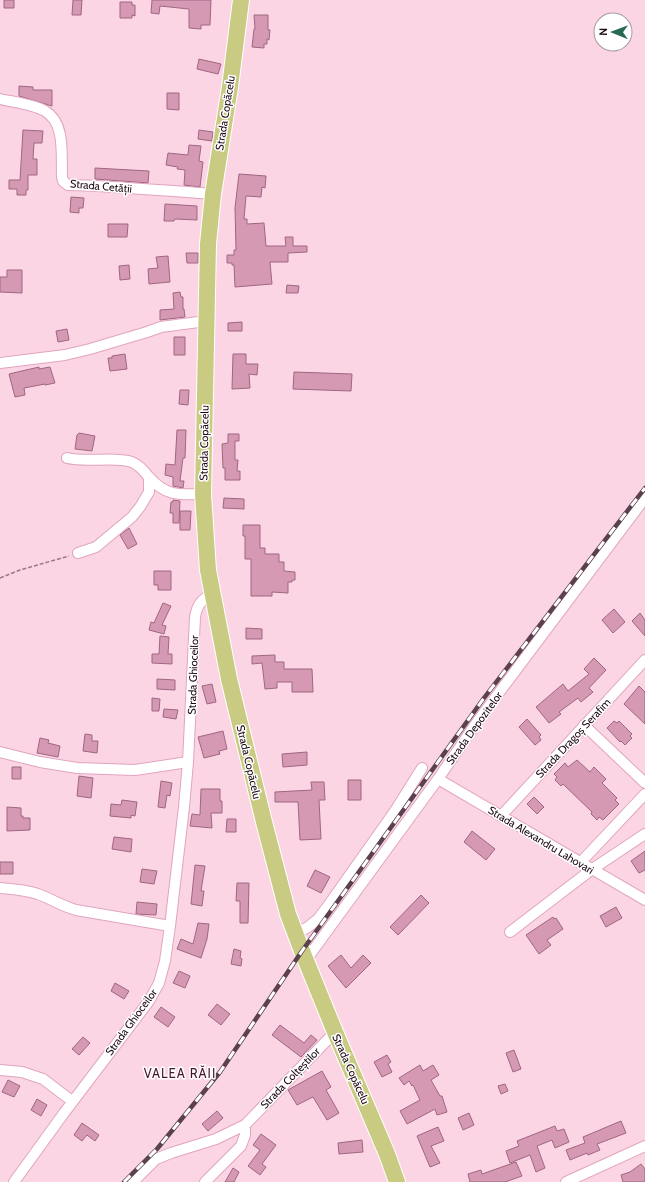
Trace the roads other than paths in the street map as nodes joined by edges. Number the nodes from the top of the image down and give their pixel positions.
1 (241, 0) edge
2 (0, 99) edge
3 (213, 194) junction
4 (206, 321) junction
5 (0, 364) edge
6 (67, 458) dead end
7 (148, 477) junction
8 (170, 494) junction
9 (203, 494) junction
10 (645, 498) edge
11 (143, 502) junction
12 (78, 553) road end
13 (212, 594) junction
14 (645, 660) edge
15 (584, 725) junction
16 (0, 752) edge
17 (188, 762) junction
18 (422, 768) dead end
19 (438, 779) junction
20 (645, 783) edge
21 (645, 794) edge
22 (501, 816) junction
23 (645, 834) edge
24 (580, 863) junction
25 (591, 870) junction
26 (0, 888) edge
27 (645, 900) edge
28 (170, 926) junction
29 (510, 932) dead end
30 (295, 934) junction
31 (306, 960) junction
32 (335, 1032) junction
33 (0, 1070) edge
34 (72, 1102) junction
35 (245, 1125) junction
36 (645, 1146) edge
37 (14, 1182) edge
38 (132, 1182) edge
39 (205, 1182) edge
40 (397, 1182) edge
41 (566, 1182) edge

1 - 3 main road, Strada Copăcelu
2 - 3 street, Strada Cetății
3 - 4 main road, Strada Copăcelu
4 - 5 street
4 - 9 main road, Strada Copăcelu
6 - 7 street
7 - 8 street
7 - 11 street
8 - 9 street
8 - 11 street
9 - 13 main road, Strada Copăcelu
10 - 19 street, Strada Depozitelor
11 - 12 street
13 - 17 street, Strada Ghioceilor
13 - 30 main road, Strada Copăcelu
14 - 15 street, Strada Dragoș Serafim
15 - 20 street
15 - 22 street, Strada Dragoș Serafim
16 - 17 street
17 - 28 street, Strada Ghioceilor
18 - 30 street
19 - 22 street, Strada Alexandru Lahovari
19 - 31 street, Strada Depozitelor
21 - 24 street
22 - 24 street, Strada Alexandru Lahovari
23 - 25 street
24 - 25 street, Strada Alexandru Lahovari
25 - 27 street, Strada Alexandru Lahovari
25 - 29 street
26 - 28 street
28 - 34 street, Strada Ghioceilor
30 - 31 main road, Strada Copăcelu
31 - 32 main road, Strada Copăcelu
32 - 35 street, Strada Colțeștilor
32 - 40 main road, Strada Copăcelu
33 - 34 street
34 - 37 street, Strada Ghioceilor
35 - 38 street, Strada Colțeștilor
35 - 39 street
36 - 41 street

